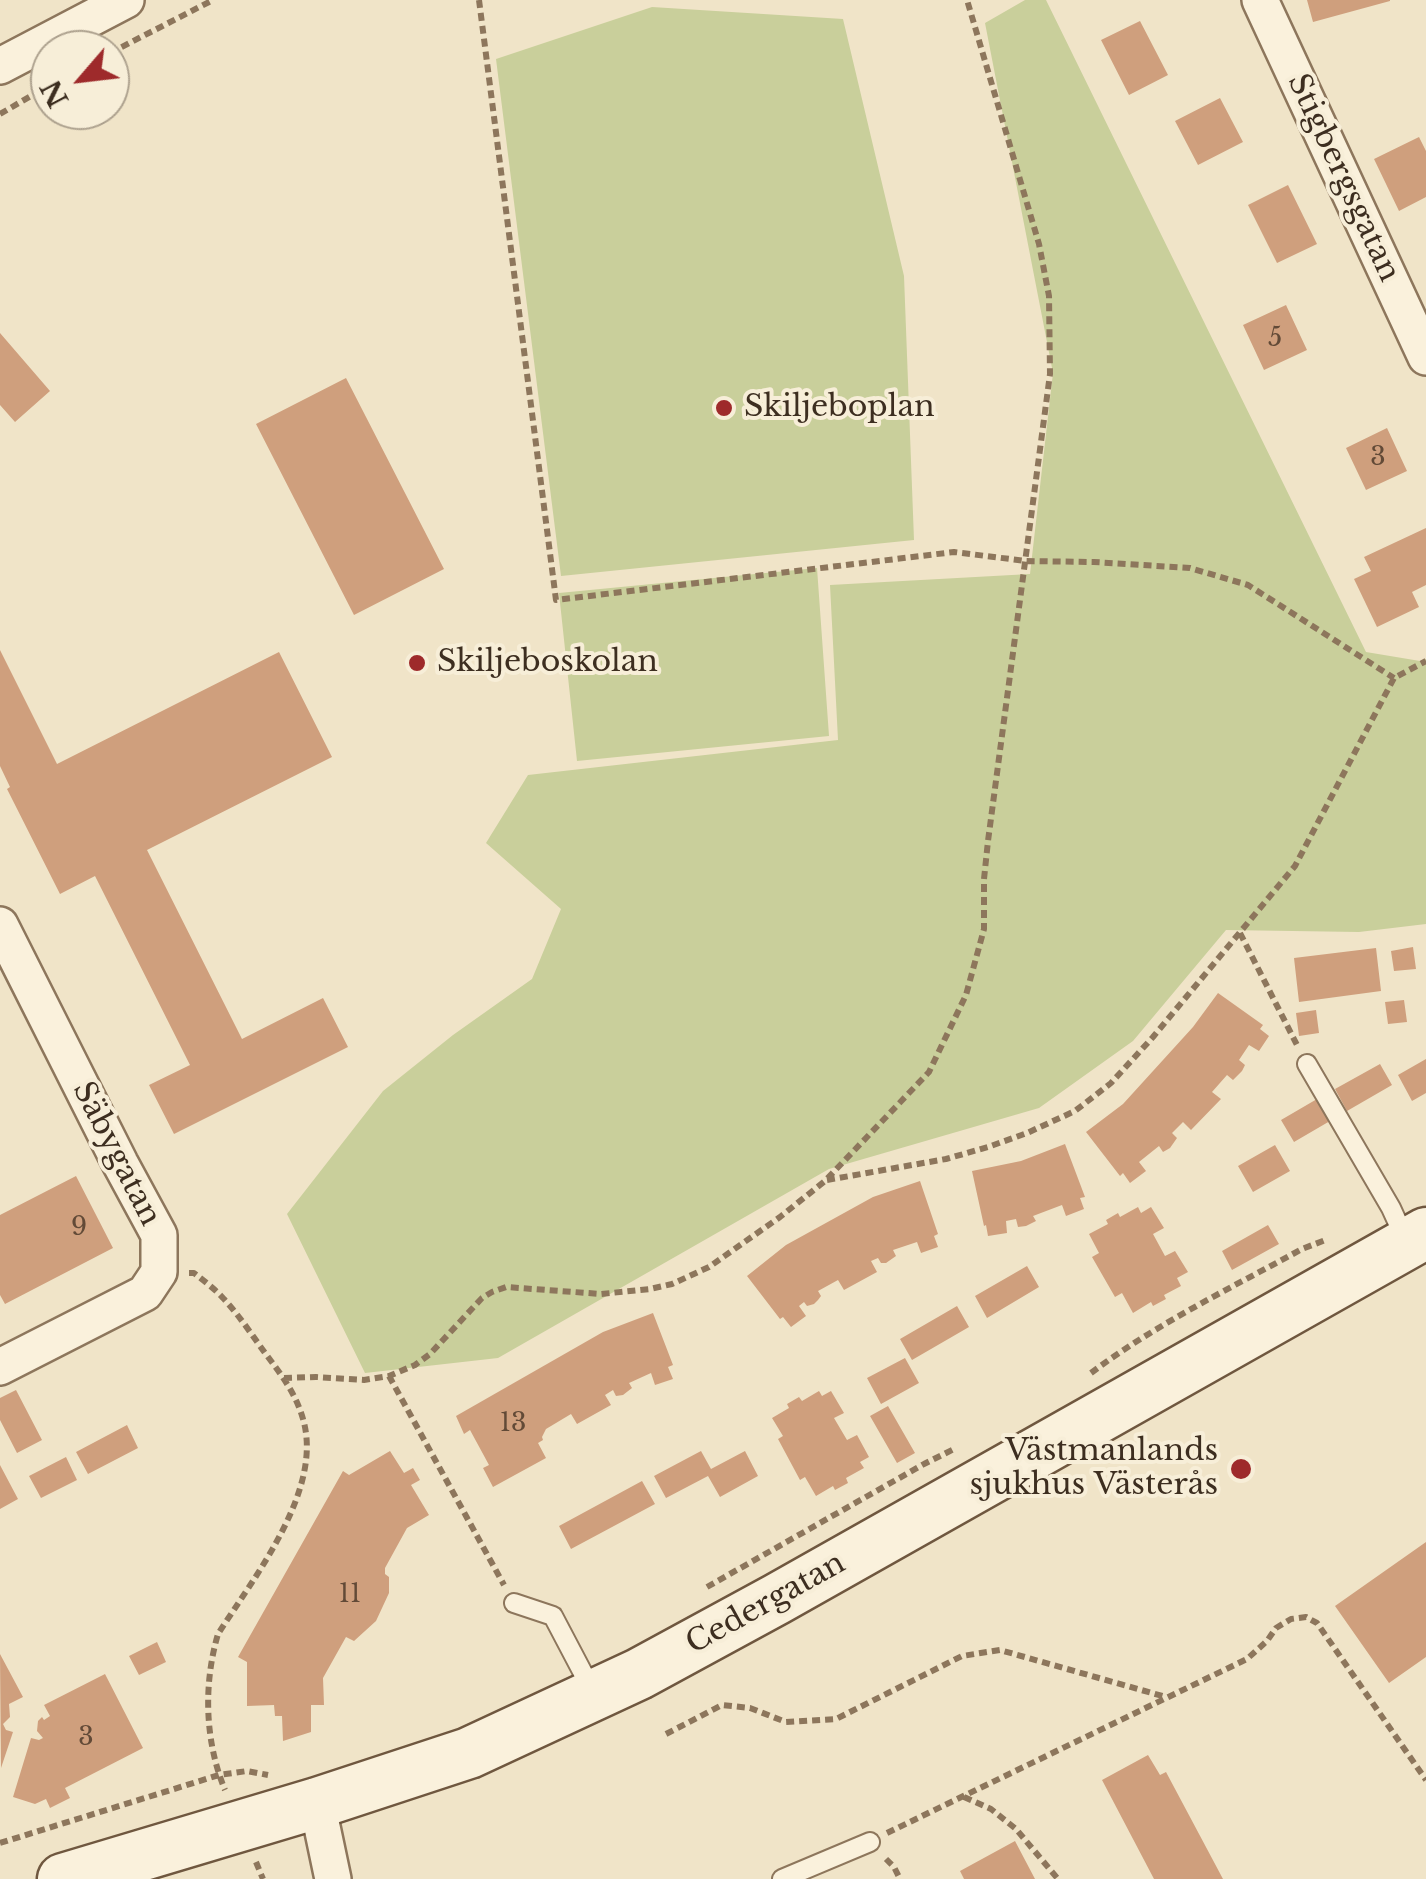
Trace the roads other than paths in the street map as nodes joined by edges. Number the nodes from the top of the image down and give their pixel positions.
1 (126, 0) edge
2 (1260, 0) edge
3 (0, 66) edge
4 (1426, 357) edge
5 (0, 925) edge
6 (1307, 1064) road end
7 (1416, 1238) edge
8 (0, 1367) edge
9 (514, 1603) road end
10 (594, 1694) junction
11 (317, 1802) junction
12 (870, 1842) road end
13 (64, 1879) edge
14 (333, 1879) edge
15 (782, 1879) edge

1 - 3 street
2 - 4 street, Stigbergsgatan
5 - 8 street, Säbygatan
6 - 7 lane
7 - 10 street, Cedergatan
9 - 10 lane
10 - 11 street, Cedergatan
11 - 13 street, Cedergatan
11 - 14 street
12 - 15 lane

